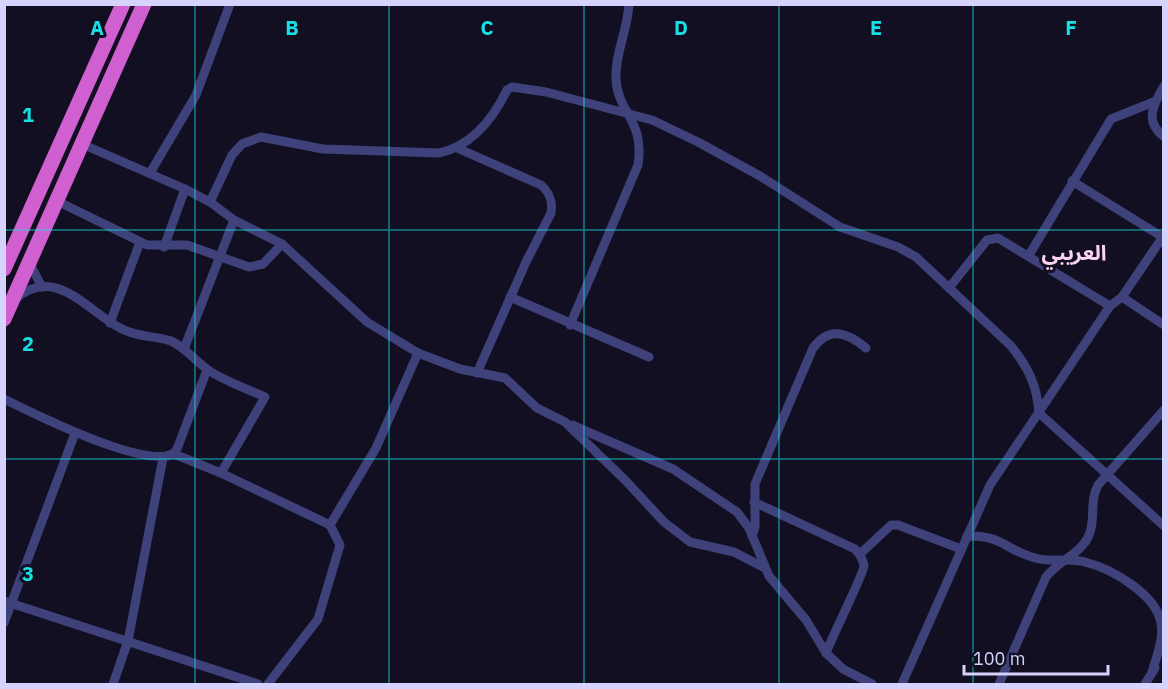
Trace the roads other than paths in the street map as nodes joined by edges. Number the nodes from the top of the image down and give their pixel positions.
1 (123, 4) edge
2 (144, 4) edge
3 (230, 4) edge
4 (629, 4) edge
5 (1164, 86) edge
6 (1156, 101) junction
7 (629, 113) junction
8 (1164, 137) edge
9 (82, 144) junction
10 (457, 148) junction
11 (150, 173) junction
12 (1072, 181) junction
13 (185, 189) junction
14 (57, 201) junction
15 (210, 202) junction
16 (234, 220) junction
17 (1163, 238) edge
18 (140, 242) junction
19 (282, 244) junction
20 (164, 247) junction
21 (1029, 255) junction
22 (220, 256) junction
23 (30, 264) junction
24 (4, 269) edge
25 (42, 287) junction
26 (950, 288) junction
27 (510, 297) junction
28 (1122, 297) junction
29 (14, 300) junction
30 (1110, 306) junction
31 (4, 319) edge
32 (110, 323) junction
33 (570, 325) junction
34 (1164, 325) edge
35 (866, 348) dead end
36 (184, 349) junction
37 (418, 353) junction
38 (649, 357) dead end
39 (207, 370) junction
40 (477, 373) junction
41 (4, 399) edge
42 (1164, 410) edge
43 (1039, 413) junction
44 (565, 422) junction
45 (75, 433) junction
46 (174, 454) junction
47 (163, 458) junction
48 (220, 473) junction
49 (1107, 474) junction
50 (754, 502) junction
51 (330, 525) junction
52 (1164, 526) edge
53 (752, 536) junction
54 (967, 536) junction
55 (961, 549) junction
56 (860, 554) junction
57 (1065, 558) junction
58 (764, 567) junction
59 (9, 602) edge
60 (4, 623) edge
61 (128, 641) junction
62 (826, 653) junction
63 (1164, 653) edge
64 (1152, 673) junction
65 (113, 684) edge
66 (258, 684) edge
67 (268, 684) edge
68 (872, 684) edge
69 (902, 684) edge
70 (999, 684) edge
71 (1145, 684) edge

1 - 24 highway
2 - 9 highway
3 - 11 street
4 - 7 street
5 - 6 street
6 - 8 street
6 - 12 street
7 - 10 street
7 - 26 street
7 - 33 street
9 - 11 street
9 - 14 highway
10 - 15 street
10 - 27 street
11 - 13 street
12 - 17 street
12 - 21 street
13 - 15 street
13 - 20 street
14 - 18 street
14 - 23 highway
15 - 16 street
16 - 19 street
16 - 22 street
17 - 28 street
18 - 20 street
18 - 32 street
19 - 22 street
19 - 37 street
20 - 22 street
21 - 26 street
21 - 30 street
22 - 36 street
23 - 25 street
23 - 29 highway
25 - 29 street
25 - 32 street
26 - 43 street
27 - 33 street
27 - 40 street
28 - 30 street
28 - 34 street
29 - 31 highway
30 - 43 street
32 - 36 street
33 - 38 street
35 - 50 street
36 - 39 street
37 - 40 street
37 - 51 street
39 - 46 street
39 - 48 street
40 - 44 street
41 - 45 street
42 - 49 street
43 - 49 street
43 - 54 street
44 - 53 street
44 - 58 street
45 - 47 street
45 - 59 street
46 - 47 street
46 - 48 street
47 - 61 street
48 - 51 street
49 - 52 street
49 - 57 street
50 - 53 street
50 - 56 street
51 - 67 street
53 - 58 street
54 - 55 street
54 - 57 street
55 - 56 street
55 - 69 street
56 - 62 street
57 - 64 street
57 - 70 street
58 - 62 street
59 - 60 street
59 - 61 street
61 - 65 street
61 - 66 street
62 - 68 street
63 - 64 street
64 - 71 street

